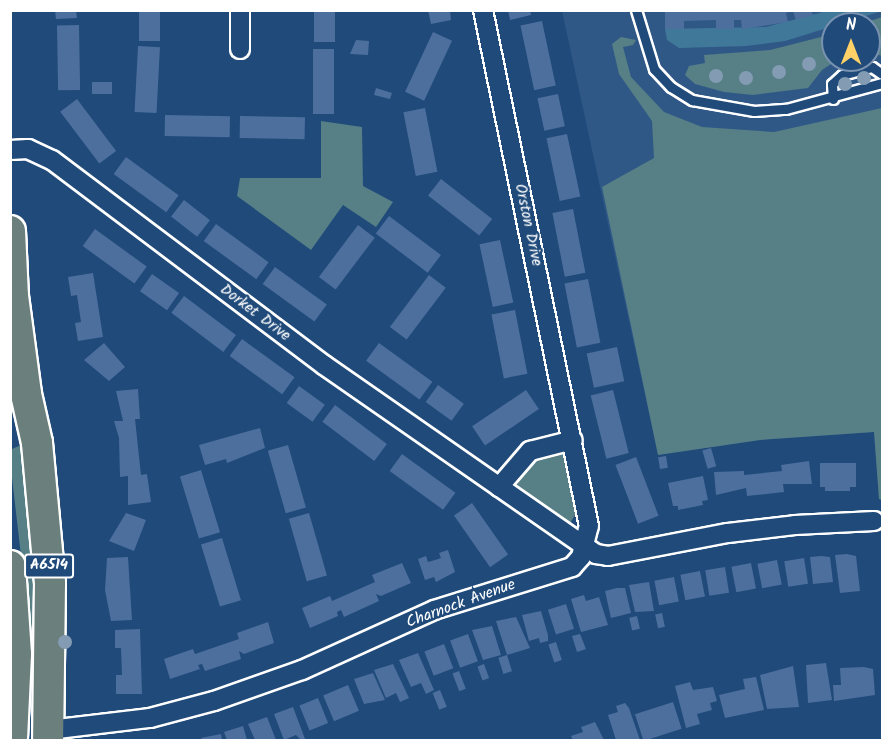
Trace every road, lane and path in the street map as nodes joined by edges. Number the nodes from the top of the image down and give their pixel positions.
1 (240, 10) edge
2 (483, 10) edge
3 (636, 10) edge
4 (240, 49) dead end
5 (882, 74) edge
6 (882, 83) edge
7 (833, 99) junction
8 (10, 150) edge
9 (10, 231) edge
10 (26, 394) junction
11 (10, 435) edge
12 (573, 440) junction
13 (498, 487) junction
14 (874, 521) dead end
15 (585, 548) junction
16 (10, 566) edge
17 (13, 700) edge
18 (49, 735) edge
19 (12, 741) edge

1 - 4 street
2 - 12 street, Orston Drive
3 - 7 lane
5 - 7 lane
6 - 7 lane
8 - 13 street, Dorket Drive
9 - 10 highway, A6514
10 - 11 highway
10 - 18 highway, A6514
12 - 13 street
12 - 15 street, Orston Drive
13 - 15 street, Dorket Drive
14 - 15 street
15 - 18 street, Charnock Avenue
16 - 17 highway, A6514
17 - 19 highway, A6514

